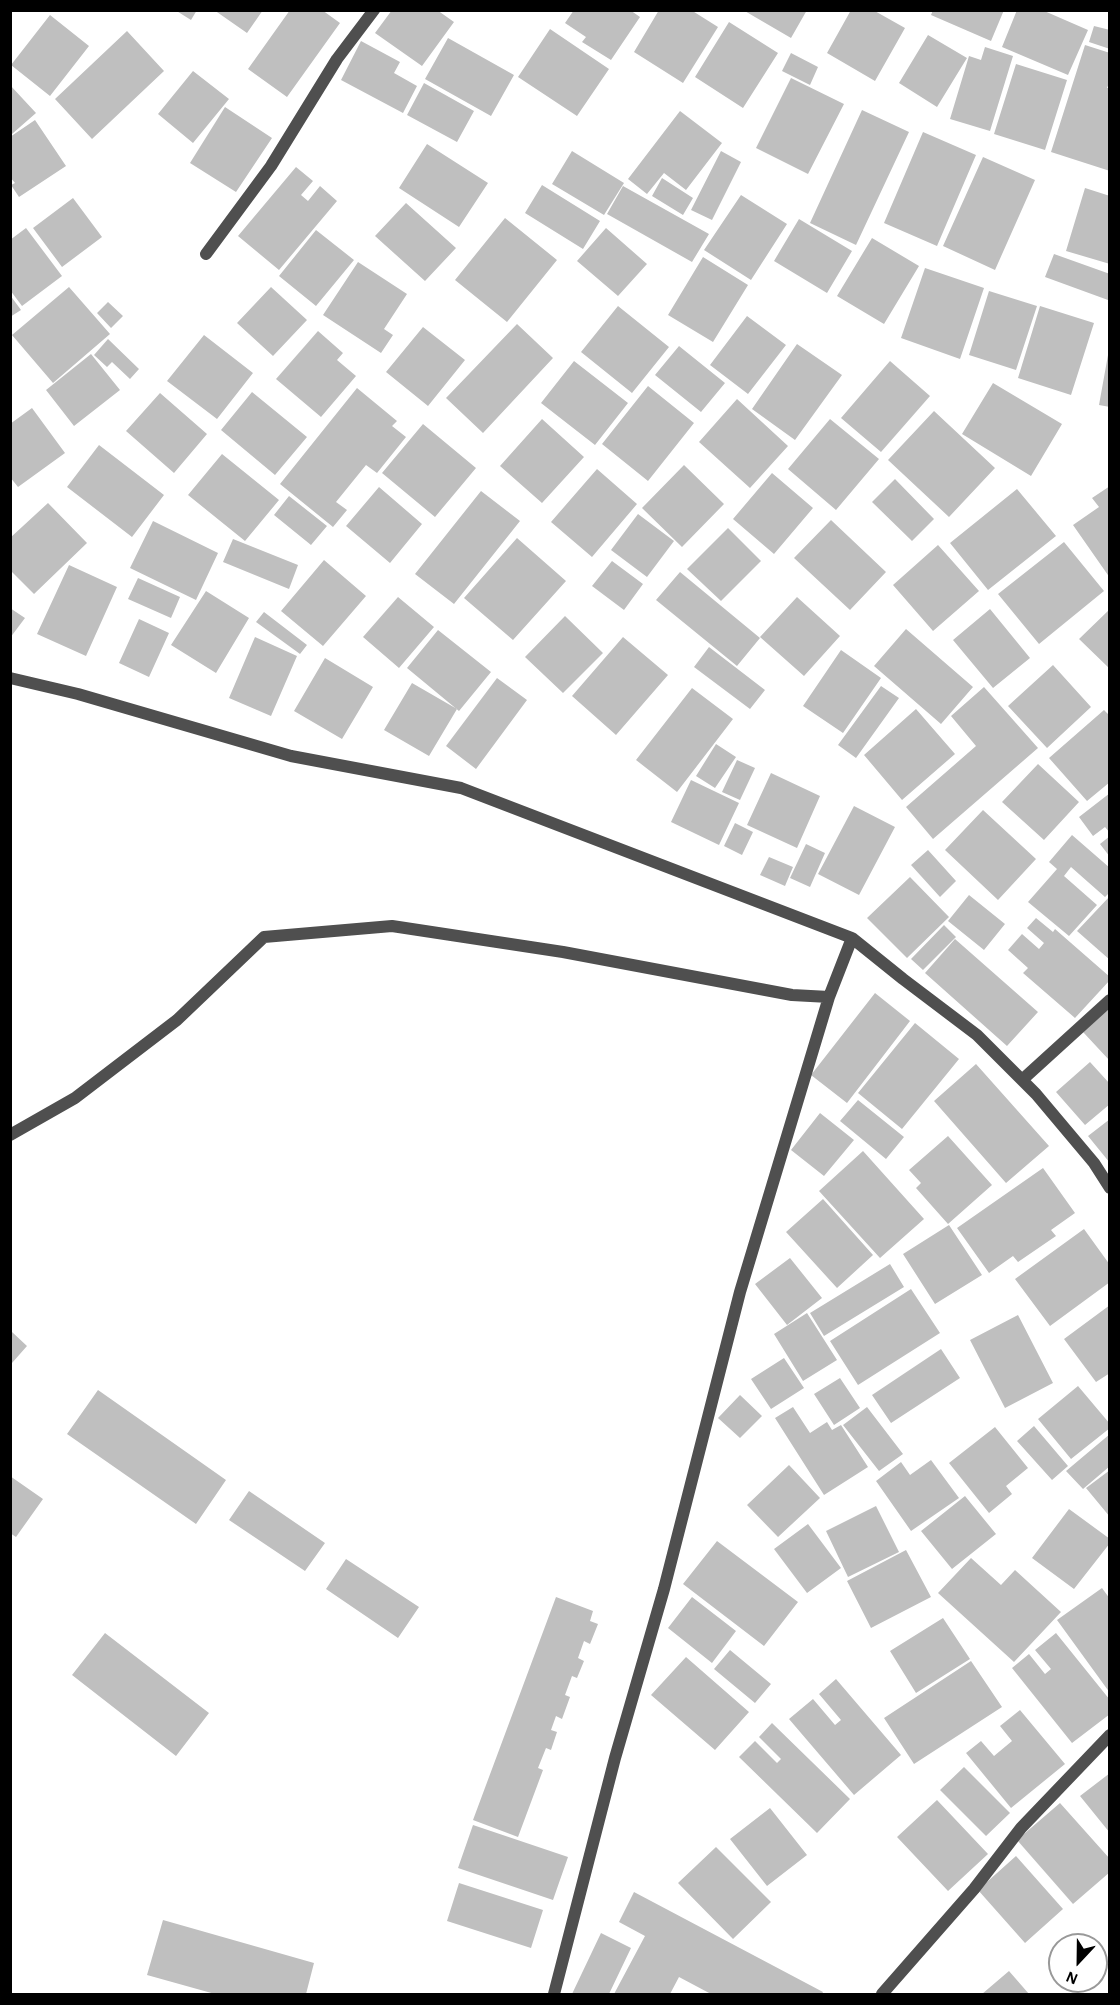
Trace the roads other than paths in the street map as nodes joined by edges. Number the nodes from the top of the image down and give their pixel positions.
1 (374, 10) edge
2 (206, 254) dead end
3 (10, 678) edge
4 (852, 938) junction
5 (829, 997) junction
6 (1110, 1000) edge
7 (1022, 1080) junction
8 (10, 1135) edge
9 (1110, 1188) edge
10 (1110, 1736) edge
11 (554, 1995) edge
12 (882, 1995) edge

1 - 2 street
3 - 4 street
4 - 5 street
4 - 7 street
5 - 8 street
5 - 11 street
6 - 7 street
7 - 9 street
10 - 12 street

